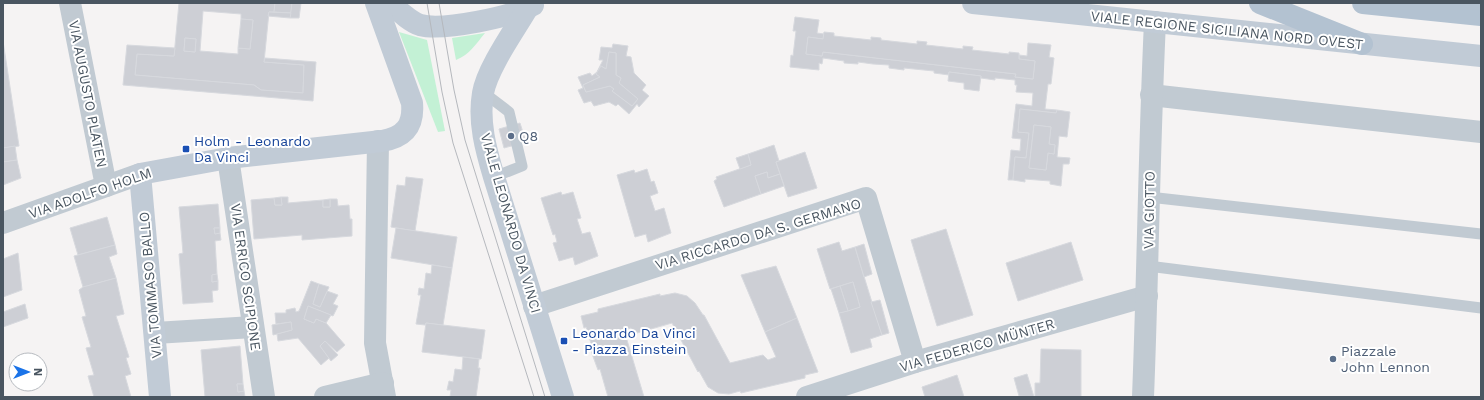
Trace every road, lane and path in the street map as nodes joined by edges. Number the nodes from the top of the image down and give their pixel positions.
1 (70, 3) edge
2 (376, 3) edge
3 (390, 3) edge
4 (973, 3) edge
5 (1260, 3) edge
6 (1363, 3) edge
7 (534, 5) edge
8 (1481, 15) edge
9 (1155, 22) junction
10 (1362, 44) junction
11 (1481, 56) edge
12 (483, 92) junction
13 (1151, 95) junction
14 (1481, 132) edge
15 (385, 140) junction
16 (228, 158) junction
17 (140, 174) junction
18 (494, 177) junction
19 (106, 186) junction
20 (1149, 197) junction
21 (3, 223) edge
22 (1481, 234) edge
23 (1148, 266) junction
24 (1147, 296) junction
25 (534, 306) junction
26 (1481, 308) edge
27 (253, 327) junction
28 (155, 333) junction
29 (915, 362) junction
30 (384, 390) edge
31 (160, 397) edge
32 (264, 397) edge
33 (325, 397) edge
34 (563, 397) edge
35 (808, 397) edge
36 (1143, 397) edge

1 - 19 street, VIA AUGUSTO PLATEN
2 - 15 street
3 - 7 street
4 - 9 street, VIALE REGIONE SICILIANA NORD OVEST
5 - 10 main road
6 - 8 main road
7 - 12 street, VIALE LEONARDO DA VINCI
9 - 10 street, VIALE REGIONE SICILIANA NORD OVEST
9 - 13 street, VIA GIOTTO
10 - 11 street, VIALE REGIONE SICILIANA NORD OVEST
12 - 18 street, VIALE LEONARDO DA VINCI
12 - 18 lane
13 - 14 street
13 - 20 street, VIA GIOTTO
15 - 16 street, VIA ADOLFO HOLM
15 - 30 street
16 - 17 street, VIA ADOLFO HOLM
16 - 27 street, VIA ERRICO SCIPIONE
17 - 19 street, VIA ADOLFO HOLM
17 - 28 street, VIA TOMMASO BALLO
18 - 25 street, VIALE LEONARDO DA VINCI
19 - 21 street, VIA ADOLFO HOLM
20 - 22 lane
20 - 23 street, VIA GIOTTO
23 - 24 street, VIA GIOTTO
23 - 26 lane
24 - 29 street, VIA FEDERICO MÜNTER
24 - 36 street, VIA GIOTTO
25 - 29 street, VIA RICCARDO DA S. GERMANO
25 - 34 street, VIALE LEONARDO DA VINCI
27 - 28 street
27 - 32 street, VIA ERRICO SCIPIONE
28 - 31 street, VIA TOMMASO BALLO
29 - 35 street, VIA FEDERICO MÜNTER
30 - 33 street

